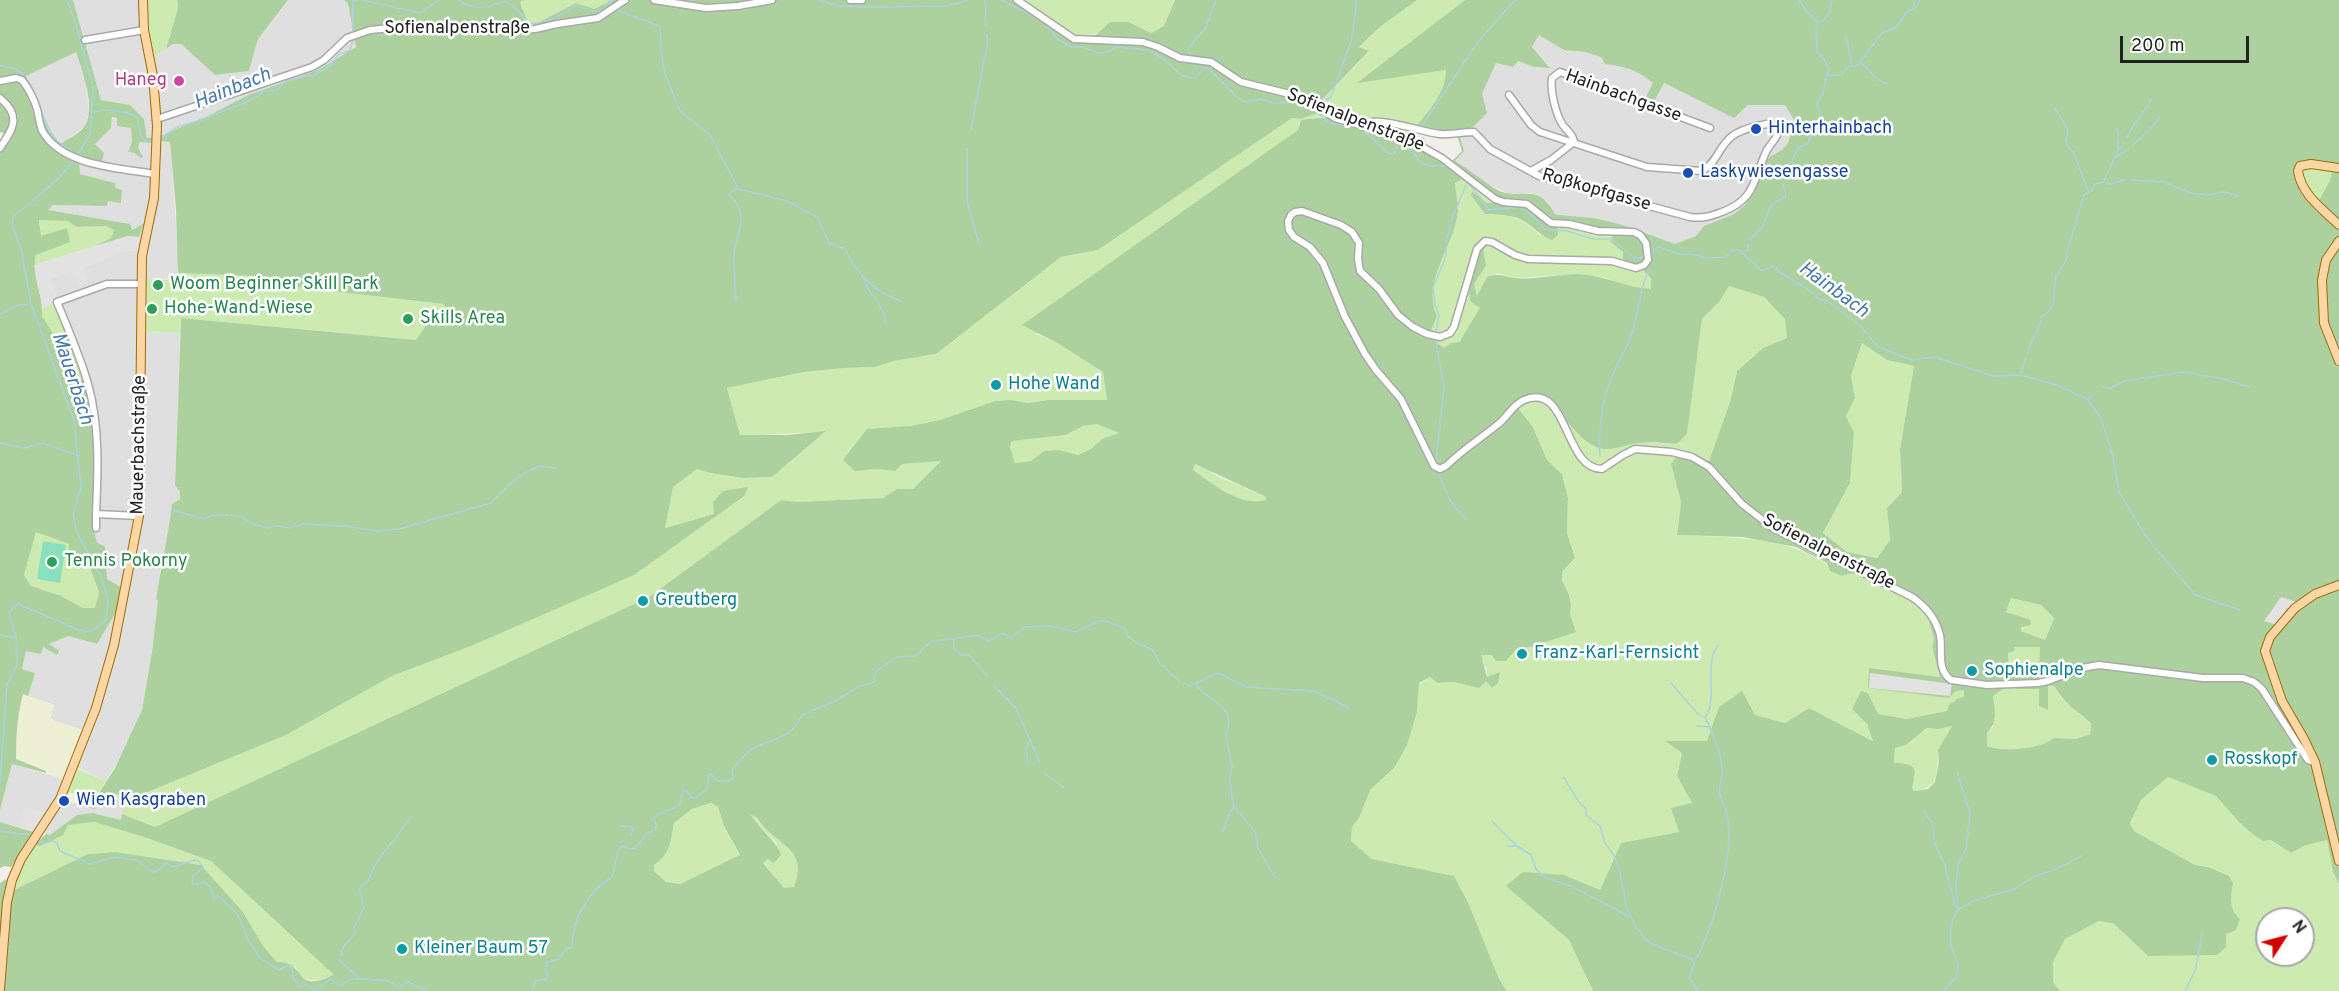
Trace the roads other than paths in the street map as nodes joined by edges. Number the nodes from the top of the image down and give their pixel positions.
1 (142, 0) edge
2 (625, 0) edge
3 (654, 0) edge
4 (772, 0) edge
5 (850, 0) edge
6 (862, 0) edge
7 (1017, 0) edge
8 (144, 30) junction
9 (85, 40) dead end
10 (0, 81) edge
11 (1509, 95) dead end
12 (0, 98) edge
13 (157, 119) junction
14 (1364, 125) junction
15 (1710, 128) dead end
16 (1574, 142) junction
17 (0, 148) edge
18 (2339, 168) edge
19 (1531, 171) junction
20 (154, 174) junction
21 (2339, 225) edge
22 (2339, 242) edge
23 (142, 284) junction
24 (2339, 361) edge
25 (96, 513) junction
26 (139, 516) junction
27 (96, 528) dead end
28 (2339, 585) edge
29 (2315, 762) junction
30 (2339, 861) edge
31 (0, 989) edge

1 - 8 main road
2 - 13 street, Sofienalpenstraße
3 - 4 street
5 - 6 street
7 - 14 street, Sofienalpenstraße
8 - 9 street
8 - 13 main road
10 - 20 street
11 - 16 street
12 - 17 street
13 - 20 main road, Mauerbachstraße
14 - 19 street, Roßkopfgasse
14 - 29 street, Sofienalpenstraße
15 - 16 street, Hainbachgasse
16 - 19 street
16 - 19 street, Roßkopfgasse
18 - 21 main road
20 - 23 main road, Mauerbachstraße
22 - 24 main road
23 - 25 street
23 - 26 main road, Mauerbachstraße
25 - 26 street
25 - 27 street
26 - 31 main road, Mauerbachstraße
28 - 29 main road
29 - 30 main road

